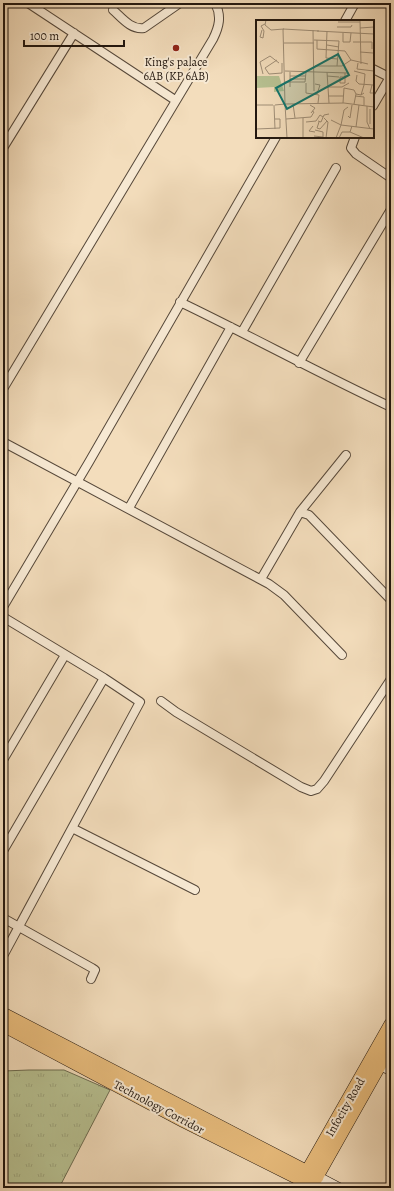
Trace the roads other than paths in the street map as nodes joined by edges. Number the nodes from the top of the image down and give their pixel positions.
1 (28, 3) edge
2 (180, 3) edge
3 (215, 3) edge
4 (355, 3) edge
5 (112, 10) dead end
6 (346, 20) edge
7 (74, 33) junction
8 (374, 69) edge
9 (391, 77) edge
10 (175, 100) junction
11 (374, 104) edge
12 (275, 138) edge
13 (355, 138) edge
14 (3, 148) edge
15 (336, 168) dead end
16 (391, 178) edge
17 (390, 211) edge
18 (180, 302) junction
19 (231, 327) junction
20 (242, 332) junction
21 (299, 363) junction
22 (3, 389) edge
23 (391, 406) edge
24 (3, 442) edge
25 (346, 456) dead end
26 (78, 481) junction
27 (129, 508) junction
28 (300, 512) junction
29 (260, 579) junction
30 (391, 600) edge
31 (3, 607) edge
32 (3, 617) edge
33 (65, 655) junction
34 (342, 655) dead end
35 (104, 678) junction
36 (391, 679) edge
37 (160, 701) dead end
38 (3, 760) edge
39 (72, 828) junction
40 (3, 852) edge
41 (195, 890) dead end
42 (3, 918) edge
43 (19, 927) junction
44 (3, 956) edge
45 (91, 979) dead end
46 (3, 1014) edge
47 (391, 1024) edge
48 (3, 1025) edge
49 (391, 1045) edge
50 (385, 1068) edge
51 (309, 1183) edge
52 (338, 1188) edge

1 - 7 street
2 - 5 street
3 - 10 street
4 - 6 street
7 - 10 street
7 - 14 street
8 - 9 street
9 - 11 street
10 - 22 street
12 - 18 street
13 - 16 street
15 - 20 street
17 - 21 street
18 - 19 street
18 - 26 street
19 - 20 street
19 - 27 street
20 - 21 street
21 - 23 street
24 - 26 street
25 - 28 street
26 - 27 street
26 - 31 street
27 - 29 street
28 - 29 street
28 - 30 street
29 - 34 street
32 - 33 street
33 - 35 street
33 - 38 street
35 - 39 street
35 - 40 street
36 - 37 street
39 - 41 street
39 - 43 street
42 - 43 street
43 - 44 street
43 - 45 street
46 - 51 main road
47 - 51 main road, Infocity Road
48 - 51 main road, Technology Corridor
49 - 50 main road, Infocity Road
50 - 51 main road, Infocity Road
51 - 52 street

